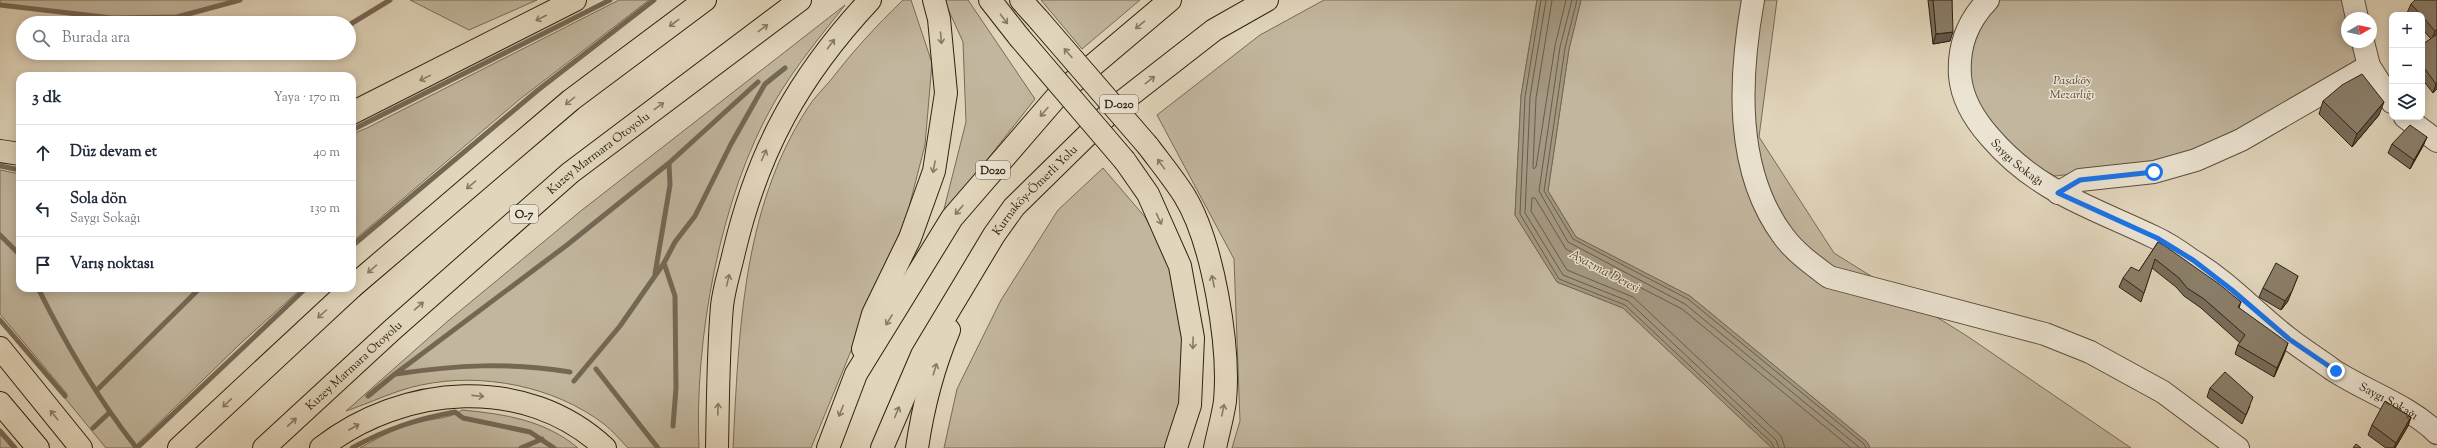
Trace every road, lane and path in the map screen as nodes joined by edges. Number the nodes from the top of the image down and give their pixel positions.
1 (576, 0) edge
2 (705, 0) edge
3 (800, 0) edge
4 (870, 0) edge
5 (934, 0) edge
6 (990, 0) edge
7 (1021, 0) edge
8 (1170, 0) edge
9 (1267, 0) edge
10 (1753, 0) edge
11 (1988, 0) edge
12 (2353, 0) edge
13 (2356, 12) edge
14 (2365, 48) edge
15 (2370, 66) junction
16 (2389, 97) edge
17 (356, 111) edge
18 (2409, 120) edge
19 (2437, 141) edge
20 (0, 151) edge
21 (16, 153) edge
22 (2058, 193) junction
23 (994, 235) junction
24 (356, 284) edge
25 (347, 292) edge
26 (0, 348) edge
27 (856, 374) junction
28 (0, 403) edge
29 (2437, 433) edge
30 (79, 446) edge
31 (38, 448) edge
32 (179, 448) edge
33 (264, 448) edge
34 (322, 448) edge
35 (605, 448) edge
36 (717, 448) edge
37 (828, 448) edge
38 (882, 448) edge
39 (917, 448) edge
40 (1176, 448) edge
41 (1215, 448) edge
42 (2238, 448) edge

1 -> 17 highway
2 -> 24 highway
33 -> 3 highway, Kuzey Marmara Otoyolu / O-7
36 -> 4 highway
5 -> 27 highway
6 -> 40 highway, bridge
41 -> 7 highway, bridge
8 -> 27 highway, D020
23 -> 9 highway, Kurnaköy-Ömerli Yolu / D-020
10 - 42 street
11 - 22 street, Saygı Sokağı
12 - 13 street
14 - 15 street
15 - 16 street
15 - 22 street
18 - 19 street
20 - 21 highway
22 - 29 street, Saygı Sokağı
38 -> 23 highway, Kurnaköy-Ömerli Yolu
39 -> 23 highway
25 -> 32 highway
30 -> 26 highway
27 -> 37 highway, D020
28 - 31 highway
34 -> 35 highway

